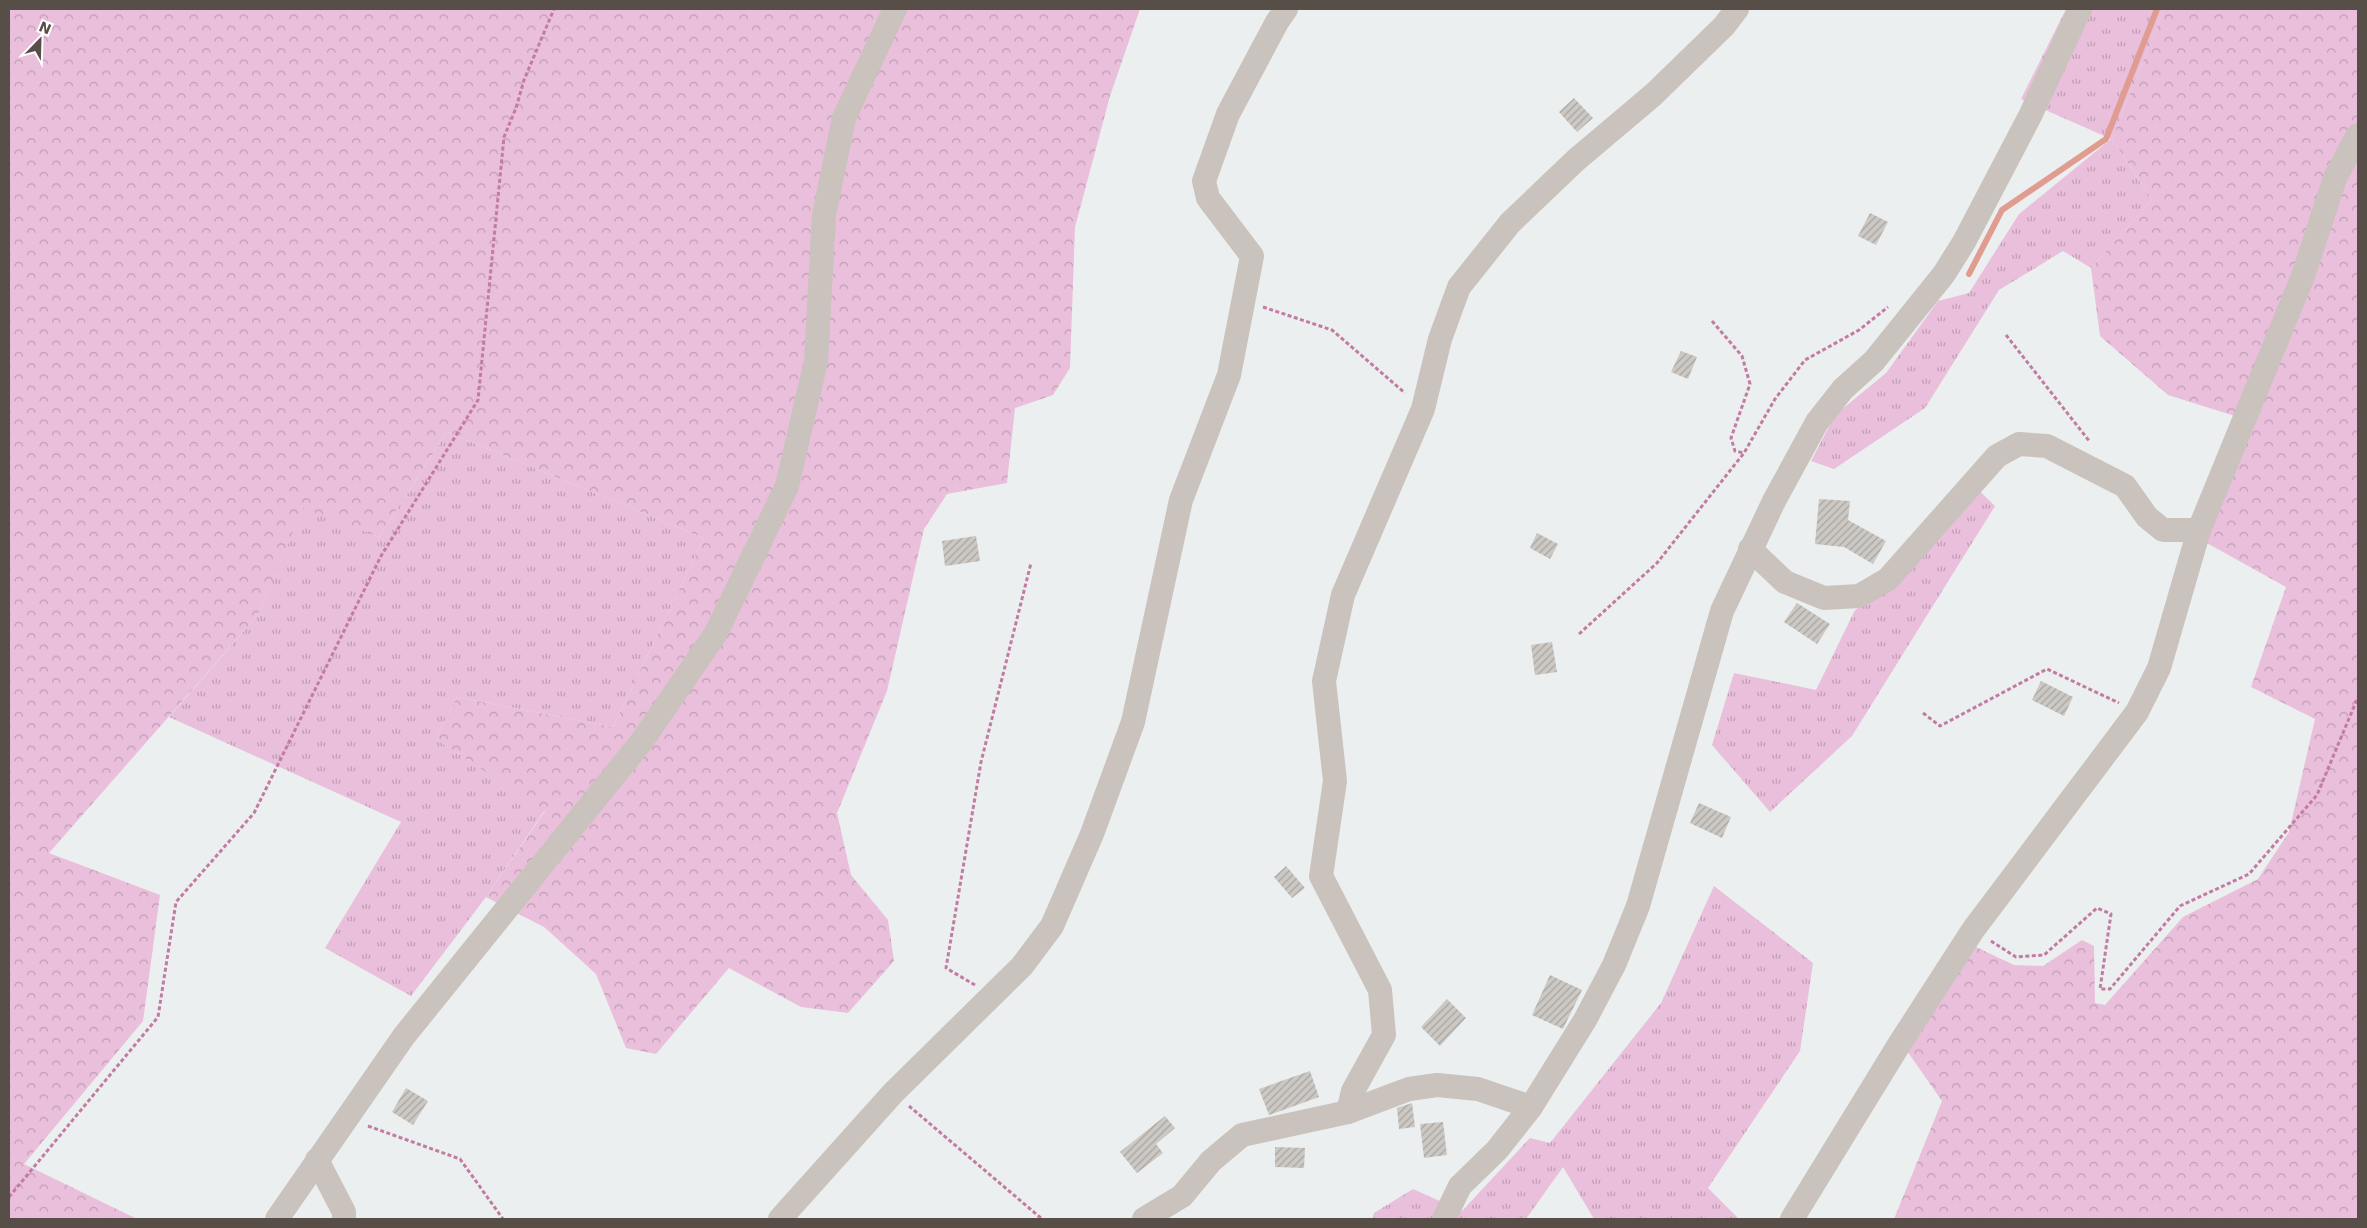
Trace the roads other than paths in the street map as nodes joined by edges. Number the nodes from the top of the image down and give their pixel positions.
1 (895, 9) edge
2 (1286, 9) edge
3 (1737, 9) edge
4 (2080, 9) edge
5 (2358, 135) edge
6 (2199, 530) junction
7 (1750, 549) junction
8 (1531, 1107) junction
9 (1348, 1112) junction
10 (317, 1160) junction
11 (277, 1219) edge
12 (344, 1219) edge
13 (780, 1219) edge
14 (1144, 1219) edge
15 (1444, 1219) edge
16 (1792, 1219) edge

1 - 10 street
2 - 13 street
3 - 9 street
4 - 7 street
5 - 6 street
6 - 7 street
6 - 16 street
7 - 8 street
8 - 9 street
8 - 15 street
9 - 14 street
10 - 11 street
10 - 12 street

